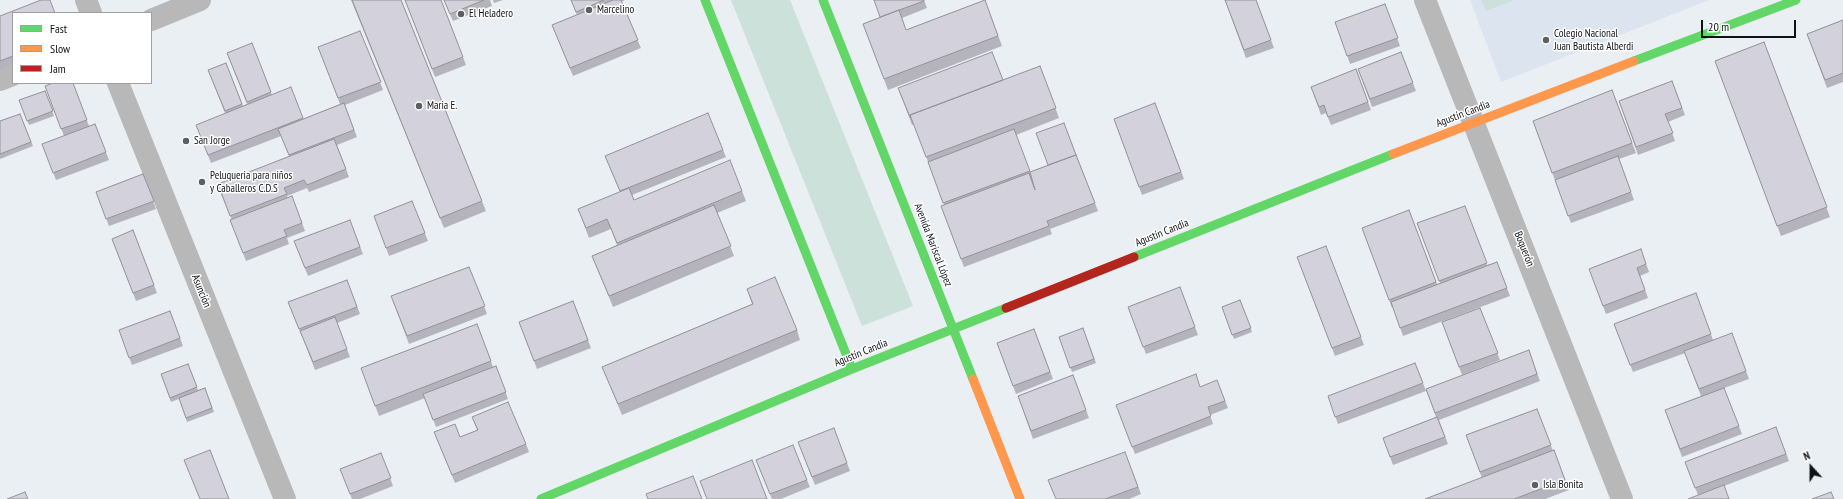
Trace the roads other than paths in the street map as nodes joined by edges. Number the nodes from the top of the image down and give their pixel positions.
1 (86, 0) edge
2 (200, 0) edge
3 (705, 0) edge
4 (824, 0) edge
5 (1425, 0) edge
6 (1796, 0) edge
7 (91, 12) edge
8 (152, 20) edge
9 (12, 75) edge
10 (0, 80) edge
11 (118, 84) edge
12 (1474, 122) junction
13 (953, 329) junction
14 (852, 369) junction
15 (285, 499) edge
16 (541, 499) edge
17 (1020, 499) edge
18 (1622, 499) edge

1 - 7 street
2 - 8 street
3 - 14 street
4 - 13 street, Avenida Mariscal López
5 - 12 street, Boquerón
6 - 12 street, Agustín Candia
9 - 10 street
11 - 15 street, Asunción
12 - 13 street, Agustín Candia
12 - 18 street, Boquerón
13 - 14 street, Agustín Candia
13 - 17 street, Avenida Mariscal López
14 - 16 street, Agustín Candia

